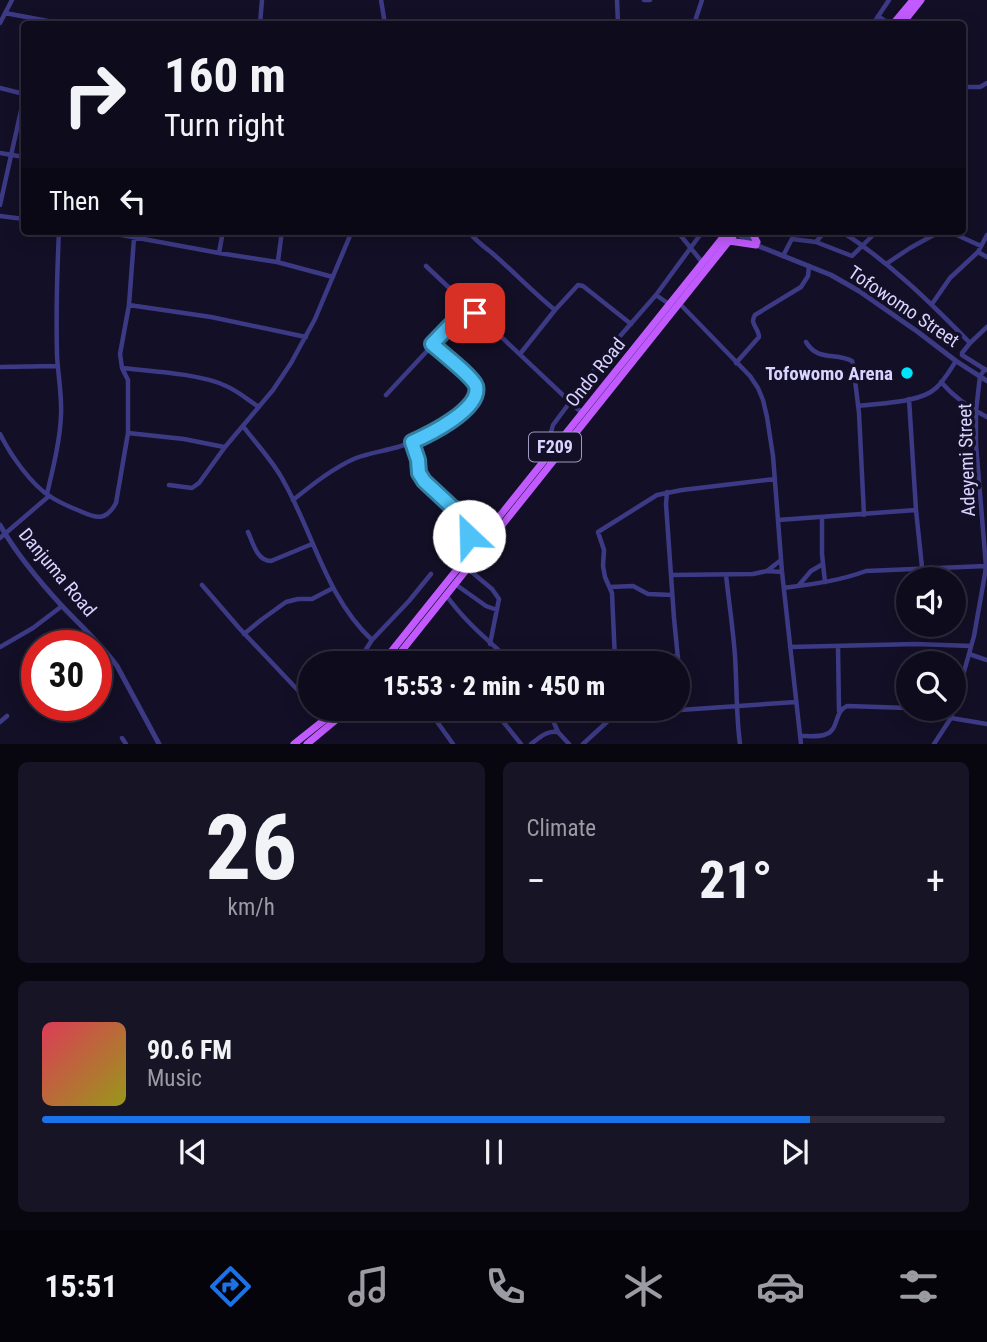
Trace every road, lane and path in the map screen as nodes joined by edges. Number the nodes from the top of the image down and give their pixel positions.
1 (12, 0) edge
2 (262, 0) edge
3 (381, 0) edge
4 (617, 0) edge
5 (644, 0) edge
6 (650, 0) edge
7 (702, 0) edge
8 (889, 0) edge
9 (913, 0) edge
10 (922, 0) edge
11 (5, 13) junction
12 (878, 16) junction
13 (48, 21) edge
14 (260, 21) edge
15 (384, 21) edge
16 (618, 21) edge
17 (695, 21) edge
18 (875, 21) edge
19 (886, 21) edge
20 (894, 21) edge
21 (904, 21) edge
22 (0, 23) edge
23 (987, 83) edge
24 (966, 87) edge
25 (0, 88) edge
26 (21, 94) edge
27 (21, 110) edge
28 (0, 153) edge
29 (12, 156) junction
30 (21, 157) edge
31 (0, 205) edge
32 (0, 216) edge
33 (21, 219) edge
34 (59, 235) edge
35 (119, 235) edge
36 (222, 235) edge
37 (281, 235) edge
38 (350, 235) edge
39 (471, 235) edge
40 (680, 235) edge
41 (700, 235) edge
42 (729, 235) edge
43 (731, 235) edge
44 (740, 235) edge
45 (748, 235) edge
46 (753, 235) edge
47 (794, 235) edge
48 (822, 235) edge
49 (847, 235) edge
50 (874, 235) edge
51 (929, 235) edge
52 (955, 235) edge
53 (987, 235) edge
54 (134, 238) junction
55 (792, 239) junction
56 (729, 240) junction
57 (816, 242) junction
58 (758, 245) junction
59 (864, 246) junction
60 (691, 248) junction
61 (979, 249) junction
62 (219, 253) junction
63 (783, 256) junction
64 (987, 257) edge
65 (277, 262) junction
66 (702, 262) junction
67 (886, 264) junction
68 (426, 266) dead end
69 (809, 266) junction
70 (333, 277) junction
71 (656, 295) junction
72 (679, 303) junction
73 (669, 304) junction
74 (932, 304) junction
75 (129, 305) junction
76 (468, 307) junction
77 (555, 310) junction
78 (631, 324) junction
79 (987, 327) edge
80 (292, 334) junction
81 (306, 337) junction
82 (806, 342) dead end
83 (970, 343) junction
84 (432, 344) junction
85 (300, 347) junction
86 (520, 354) junction
87 (957, 361) junction
88 (736, 363) junction
89 (58, 366) junction
90 (0, 367) edge
91 (122, 368) junction
92 (986, 370) edge
93 (979, 376) junction
94 (987, 381) edge
95 (941, 382) junction
96 (386, 395) dead end
97 (909, 399) junction
98 (570, 401) junction
99 (858, 406) junction
100 (258, 407) junction
101 (976, 411) junction
102 (582, 413) junction
103 (987, 417) edge
104 (243, 426) junction
105 (128, 433) junction
106 (0, 434) edge
107 (412, 442) junction
108 (556, 445) junction
109 (225, 447) junction
110 (775, 479) junction
111 (169, 485) dead end
112 (667, 492) junction
113 (48, 495) junction
114 (293, 500) junction
115 (517, 500) junction
116 (916, 510) junction
117 (864, 515) junction
118 (822, 517) junction
119 (778, 520) junction
120 (0, 525) edge
121 (248, 532) dead end
122 (2, 535) edge
123 (312, 544) junction
124 (477, 545) junction
125 (782, 559) junction
126 (823, 564) junction
127 (986, 566) edge
128 (922, 567) joint
129 (467, 568) junction
130 (896, 568) edge
131 (767, 571) junction
132 (782, 572) junction
133 (431, 574) dead end
134 (671, 575) junction
135 (726, 575) junction
136 (825, 582) junction
137 (455, 584) junction
138 (202, 585) dead end
139 (799, 585) junction
140 (610, 587) junction
141 (784, 587) junction
142 (333, 588) junction
143 (446, 595) junction
144 (672, 595) junction
145 (987, 601) edge
146 (980, 602) junction
147 (62, 606) junction
148 (497, 610) junction
149 (244, 634) junction
150 (372, 640) junction
151 (490, 644) junction
152 (838, 646) junction
153 (971, 646) junction
154 (0, 647) edge
155 (790, 648) junction
156 (498, 650) edge
157 (364, 651) edge
158 (392, 651) edge
159 (402, 651) edge
160 (615, 651) edge
161 (678, 651) edge
162 (969, 654) junction
163 (987, 660) edge
164 (966, 665) edge
165 (298, 690) edge
166 (796, 702) junction
167 (738, 707) junction
168 (896, 708) edge
169 (690, 710) edge
170 (839, 712) junction
171 (7, 716) dead end
172 (966, 720) edge
173 (323, 721) edge
174 (335, 721) edge
175 (438, 721) edge
176 (503, 721) edge
177 (553, 721) edge
178 (608, 721) edge
179 (949, 721) edge
180 (0, 722) edge
181 (987, 724) edge
182 (558, 732) junction
183 (801, 736) junction
184 (122, 738) dead end
185 (126, 744) edge
186 (159, 744) edge
187 (294, 744) edge
188 (307, 744) edge
189 (453, 744) edge
190 (521, 744) edge
191 (531, 744) edge
192 (569, 744) edge
193 (583, 744) edge
194 (740, 744) edge
195 (801, 744) edge
196 (934, 744) edge

1 - 11 street
2 - 14 street
3 - 15 street
4 - 16 street
5 - 6 street
7 - 17 street
8 - 12 street
9 - 20 main road
10 - 21 main road
11 - 13 street
11 - 22 street
12 - 18 street
12 - 19 street
23 - 24 street
25 - 26 street
27 - 29 street
28 - 29 street
29 - 30 street
29 - 31 street
32 - 33 street
34 - 89 street
35 - 54 street
36 - 62 street
37 - 65 street
38 - 70 street
39 - 77 street
40 - 60 street
41 - 60 street
42 - 66 main road, Ondo Road / F209
43 - 56 main road, Ondo Road / F209
44 - 58 street, Tofowomo Street
45 - 58 street, Tofowomo Street
46 - 58 main road
47 - 55 street
48 - 57 street
49 - 59 street
50 - 59 street
51 - 67 street
52 - 61 street
53 - 61 street
54 - 62 street
54 - 75 street
55 - 57 street
55 - 63 street
56 - 58 main road
56 - 72 main road, Ondo Road / F209
57 - 59 street
58 - 63 street, Tofowomo Street
59 - 67 street
60 - 66 street
60 - 71 street
61 - 64 street
61 - 74 street
62 - 65 street
63 - 69 street, Tofowomo Street
65 - 70 street
66 - 73 main road, Ondo Road / F209
67 - 74 street
68 - 76 street
69 - 87 street, Tofowomo Street
69 - 88 street
70 - 81 street
71 - 73 street
71 - 78 street
72 - 88 street
72 - 115 main road, Ondo Road / F209
73 - 102 main road, Ondo Road / F209
74 - 83 street
75 - 80 street
75 - 91 street
76 - 84 street
76 - 86 street
77 - 78 street
77 - 86 street
78 - 98 street
79 - 83 street
80 - 81 street
80 - 85 street
81 - 85 street
82 - 99 street
83 - 92 street
84 - 96 street
84 - 107 street
85 - 100 street
86 - 98 street
87 - 93 street, Tofowomo Street
87 - 95 street
88 - 110 street
89 - 90 street
89 - 113 street
91 - 100 street
91 - 105 street
92 - 93 street
93 - 94 street, Tofowomo Street
93 - 101 street, Adeyemi Street
95 - 97 street
95 - 101 street
97 - 99 street
97 - 116 street
98 - 102 street
98 - 108 street
99 - 117 street
100 - 104 street
101 - 103 street
101 - 127 street, Adeyemi Street
102 - 108 main road, Ondo Road / F209
104 - 109 street
104 - 114 street
105 - 109 street
105 - 113 street
106 - 113 street
107 - 114 street
107 - 124 street
108 - 115 main road, Ondo Road / F209
109 - 111 street
110 - 112 street
110 - 119 street
112 - 134 street
112 - 140 street
113 - 122 street
114 - 123 street
115 - 124 main road, Ondo Road / F209
115 - 129 main road, Ondo Road / F209
116 - 117 street
116 - 128 street
117 - 118 street
118 - 119 street
118 - 126 street
119 - 125 street
120 - 122 street, Danjuma Road
121 - 123 street
122 - 147 street, Danjuma Road
123 - 142 street
124 - 158 main road, Ondo Road / F209
125 - 131 street
125 - 132 street
126 - 136 street
126 - 139 street
127 - 128 street
127 - 146 street, Adeyemi Street
129 - 137 main road, Ondo Road / F209
129 - 148 street
130 - 136 street
131 - 132 street
131 - 135 street
132 - 141 street
133 - 150 street
134 - 135 street
134 - 144 street
135 - 167 street
136 - 139 street
137 - 143 main road, Ondo Road / F209
137 - 148 street
138 - 149 street
139 - 141 street
140 - 144 street
140 - 160 street
141 - 155 street
142 - 149 street
142 - 150 street
143 - 151 street
143 - 159 main road, Ondo Road / F209
144 - 161 street
145 - 146 street
146 - 153 street, Adeyemi Street
147 - 154 street
147 - 186 street, Danjuma Road
148 - 151 street
149 - 165 street
150 - 157 street
151 - 156 street
152 - 153 street
152 - 155 street
152 - 170 street
153 - 162 street, Adeyemi Street
155 - 166 street
162 - 163 street
162 - 164 street, Adeyemi Street
166 - 167 street
166 - 183 street
167 - 169 street
167 - 194 street
168 - 170 street
170 - 183 street
171 - 180 street
172 - 181 street
173 - 187 main road
174 - 188 main road
175 - 189 street
176 - 190 street
177 - 182 street
178 - 193 street
179 - 196 street, Adeyemi Street
182 - 191 street
182 - 192 street
183 - 195 street
184 - 185 street

